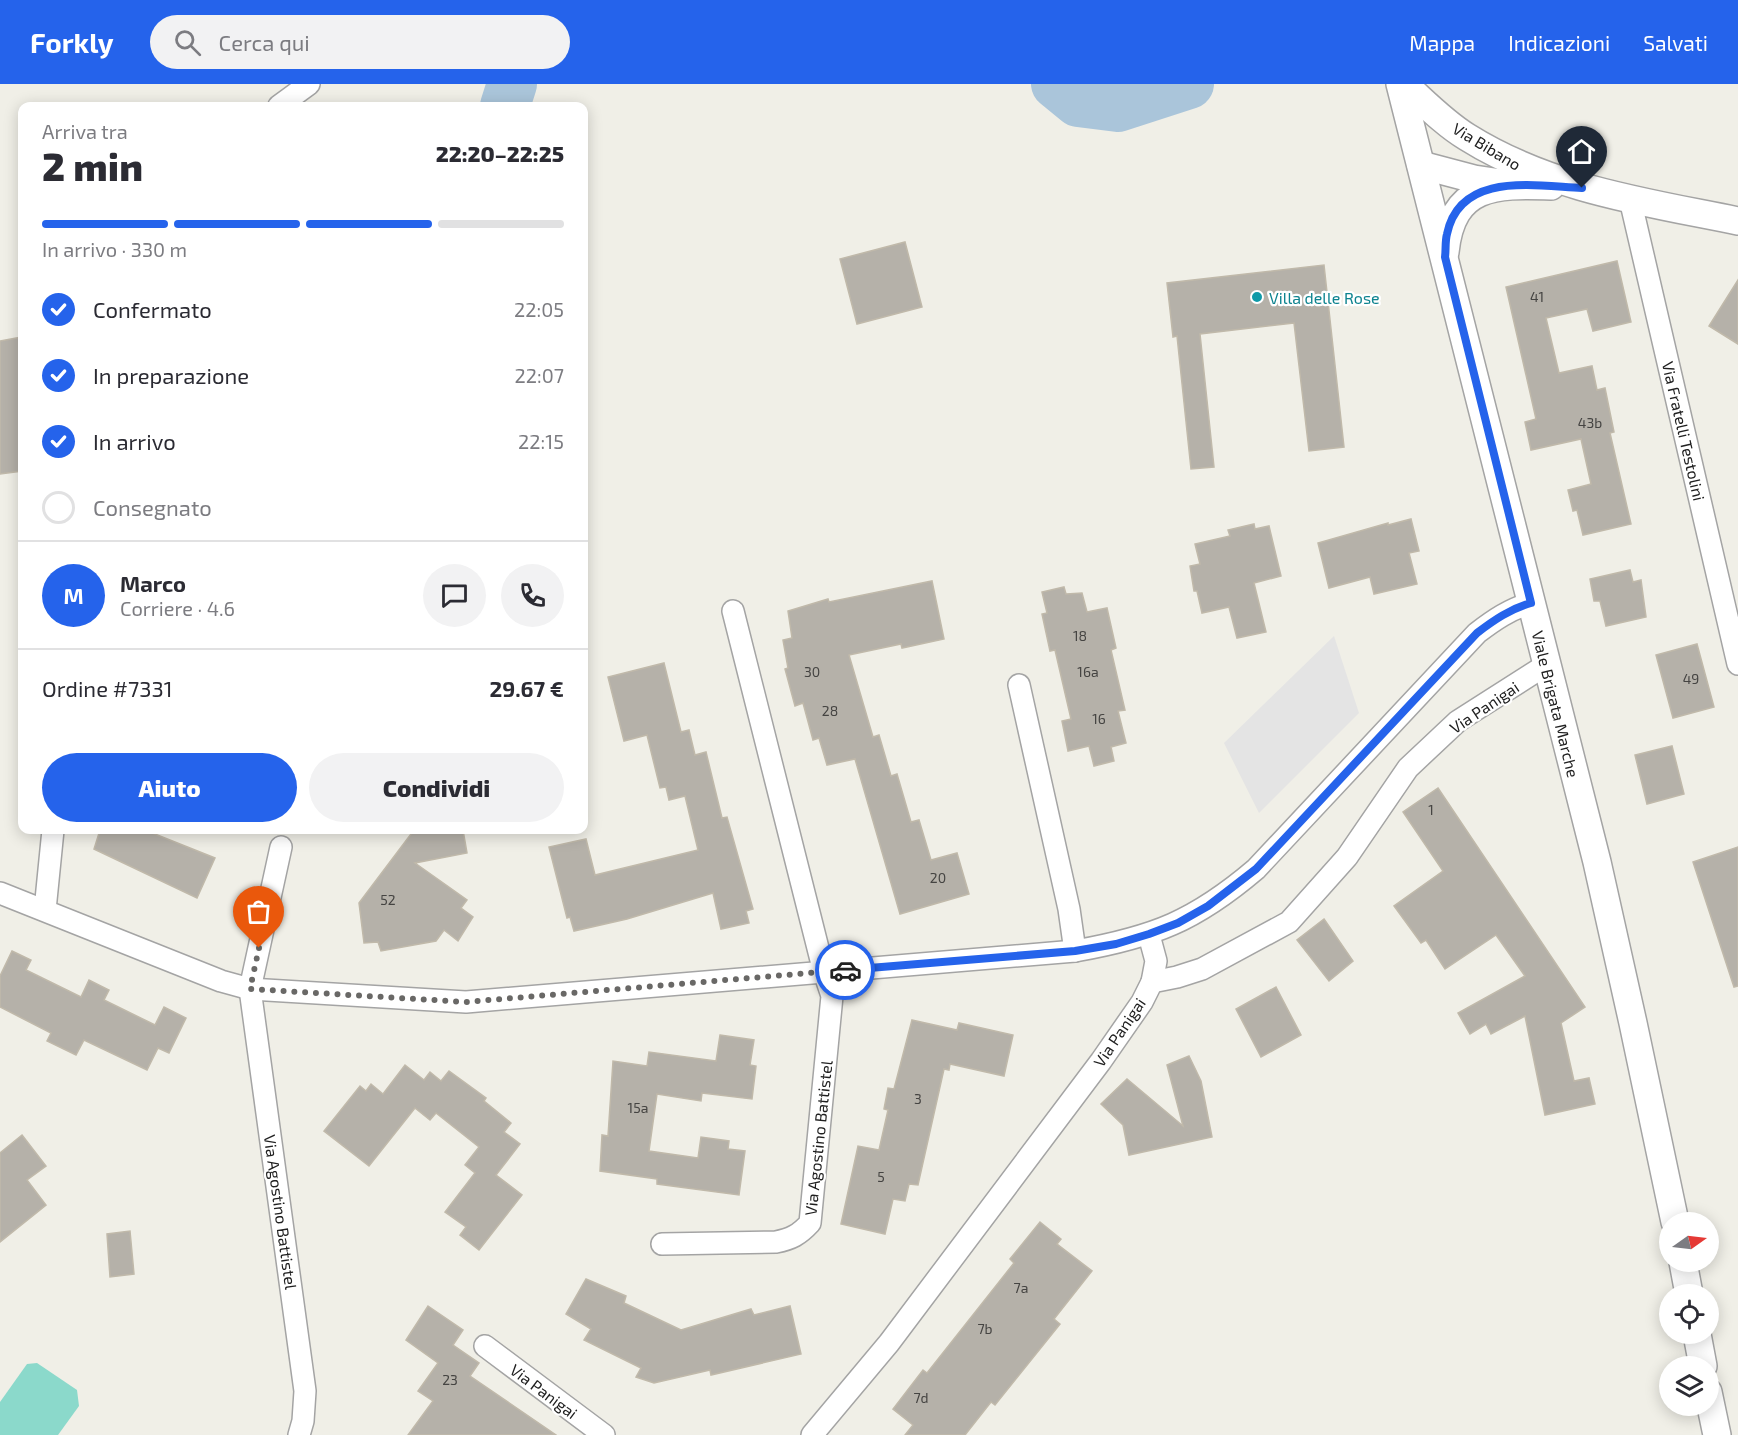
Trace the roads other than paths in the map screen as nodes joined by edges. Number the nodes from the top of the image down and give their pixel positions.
1 (309, 84) edge
2 (1402, 84) edge
3 (284, 102) edge
4 (1466, 137) junction
5 (1420, 159) junction
6 (1517, 185) junction
7 (1582, 188) junction
8 (1630, 199) junction
9 (1738, 221) edge
10 (1445, 257) junction
11 (1531, 603) junction
12 (733, 611) dead end
13 (1738, 664) edge
14 (1546, 665) junction
15 (1019, 685) dead end
16 (53, 834) edge
17 (281, 847) dead end
18 (0, 893) edge
19 (45, 910) junction
20 (1149, 934) junction
21 (1075, 951) junction
22 (824, 972) junction
23 (1152, 982) junction
24 (250, 989) junction
25 (1673, 1212) edge
26 (662, 1244) dead end
27 (485, 1346) dead end
28 (1713, 1416) edge
29 (298, 1435) edge
30 (604, 1435) edge
31 (812, 1435) edge
32 (1717, 1435) edge

1 - 3 street
2 - 4 street, Via Bibano
2 - 5 street, Viale Brigata Marche
4 - 5 street
4 - 7 street, Via Bibano
5 - 6 street
5 - 10 street, Viale Brigata Marche
6 - 7 street, Via Bibano
6 - 10 street, Via Bibano
7 - 8 street, Via Bibano
8 - 9 street, Via Bibano
8 - 13 street, Via Fratelli Testolini
10 - 11 street, Viale Brigata Marche
11 - 14 street, Viale Brigata Marche
11 - 20 street
12 - 22 street, Via Agostino Battistel
14 - 23 street, Via Panigai
14 - 25 street, Viale Brigata Marche
15 - 21 street
16 - 19 street
17 - 24 street, Via Agostino Battistel
18 - 19 street
19 - 24 street
20 - 21 street
20 - 23 street
21 - 22 street
22 - 24 street
22 - 26 street, Via Agostino Battistel
23 - 31 street, Via Panigai
24 - 29 street, Via Agostino Battistel
27 - 30 street, Via Panigai
28 - 32 street

